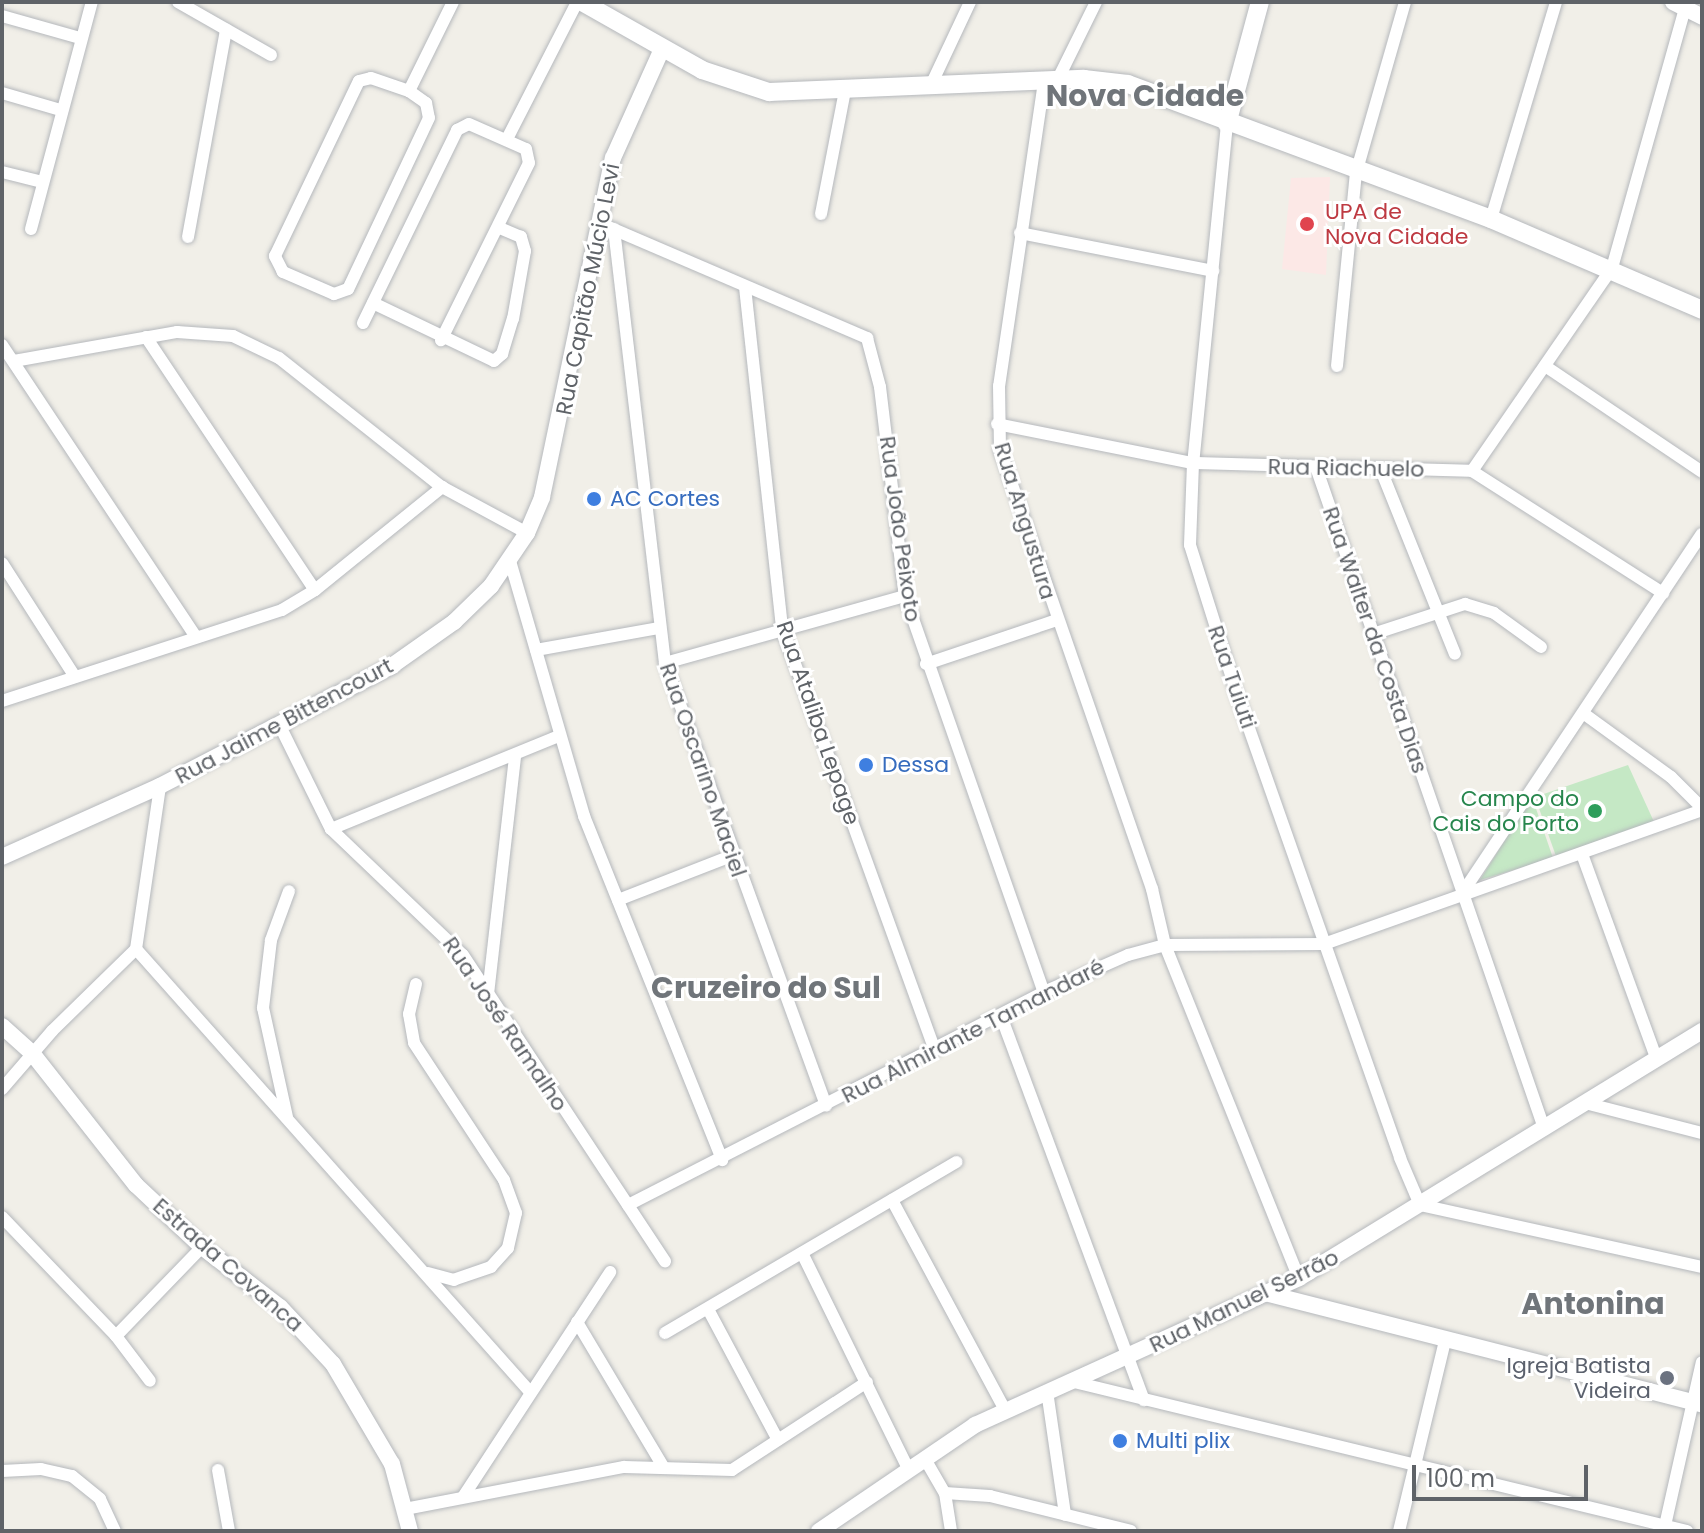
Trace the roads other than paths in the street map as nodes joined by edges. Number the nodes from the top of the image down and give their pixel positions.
1 (92, 2) edge
2 (178, 2) edge
3 (453, 2) edge
4 (970, 2) edge
5 (1096, 2) edge
6 (1260, 2) edge
7 (1405, 2) edge
8 (1556, 2) edge
9 (588, 4) edge
10 (1679, 6) edge
11 (2, 16) edge
12 (1702, 17) edge
13 (226, 29) junction
14 (80, 38) junction
15 (662, 49) junction
16 (271, 55) dead end
17 (1050, 81) junction
18 (931, 85) junction
19 (845, 90) junction
20 (409, 91) junction
21 (2, 93) edge
22 (60, 110) junction
23 (1227, 124) junction
24 (507, 139) junction
25 (2, 172) edge
26 (1356, 173) junction
27 (42, 182) junction
28 (821, 214) dead end
29 (1491, 219) junction
30 (606, 226) junction
31 (498, 227) junction
32 (31, 229) dead end
33 (1020, 233) junction
34 (188, 237) dead end
35 (1612, 268) junction
36 (1213, 271) junction
37 (745, 287) junction
38 (373, 303) junction
39 (1702, 310) edge
40 (363, 323) dead end
41 (146, 337) junction
42 (441, 340) junction
43 (2, 345) edge
44 (14, 361) junction
45 (1337, 366) dead end
46 (1545, 366) junction
47 (997, 424) junction
48 (1193, 463) junction
49 (1317, 470) junction
50 (1381, 470) junction
51 (1472, 471) junction
52 (1702, 472) edge
53 (442, 487) junction
54 (527, 533) junction
55 (1702, 534) edge
56 (510, 561) junction
57 (2, 563) edge
58 (315, 590) junction
59 (1663, 593) junction
60 (905, 596) junction
61 (1438, 613) junction
62 (1057, 620) junction
63 (658, 628) junction
64 (782, 628) junction
65 (1373, 634) junction
66 (196, 637) junction
67 (1541, 647) dead end
68 (536, 650) junction
69 (1455, 654) dead end
70 (665, 663) junction
71 (926, 664) junction
72 (74, 675) junction
73 (2, 701) edge
74 (1583, 713) junction
75 (279, 724) junction
76 (559, 736) junction
77 (515, 758) junction
78 (160, 786) junction
79 (1702, 809) edge
80 (331, 829) junction
81 (1582, 854) junction
82 (731, 856) junction
83 (2, 857) edge
84 (289, 891) dead end
85 (1461, 895) junction
86 (618, 900) junction
87 (1324, 944) junction
88 (1165, 945) junction
89 (136, 949) junction
90 (416, 984) dead end
91 (1044, 992) junction
92 (488, 994) junction
93 (1001, 1016) junction
94 (2, 1026) edge
95 (1702, 1031) edge
96 (935, 1050) junction
97 (32, 1053) junction
98 (1656, 1057) junction
99 (2, 1089) edge
100 (1585, 1103) junction
101 (826, 1106) junction
102 (288, 1120) junction
103 (1544, 1128) junction
104 (1702, 1133) edge
105 (722, 1160) junction
106 (957, 1162) dead end
107 (892, 1200) junction
108 (628, 1205) junction
109 (1420, 1205) junction
110 (2, 1217) edge
111 (202, 1247) junction
112 (802, 1253) junction
113 (665, 1261) dead end
114 (1702, 1267) edge
115 (610, 1272) dead end
116 (428, 1273) junction
117 (1299, 1278) junction
118 (1269, 1294) junction
119 (709, 1311) junction
120 (577, 1322) junction
121 (665, 1333) dead end
122 (116, 1336) junction
123 (1445, 1341) junction
124 (1132, 1357) junction
125 (1702, 1362) edge
126 (150, 1381) dead end
127 (1070, 1381) junction
128 (867, 1382) junction
129 (1047, 1391) junction
130 (530, 1392) junction
131 (1144, 1400) junction
132 (1697, 1403) edge
133 (1005, 1410) junction
134 (778, 1440) junction
135 (925, 1459) junction
136 (663, 1466) junction
137 (1413, 1467) junction
138 (218, 1470) dead end
139 (909, 1470) junction
140 (2, 1471) edge
141 (945, 1493) junction
142 (463, 1497) junction
143 (405, 1509) junction
144 (1065, 1515) junction
145 (1664, 1528) edge
146 (115, 1531) edge
147 (229, 1531) edge
148 (410, 1531) edge
149 (819, 1531) edge
150 (951, 1531) edge
151 (1131, 1531) edge
152 (1399, 1531) edge
153 (1687, 1531) edge

1 - 14 street
2 - 13 street
3 - 20 street
4 - 18 street
5 - 17 street, Rua Angustura
6 - 23 main road
7 - 26 street
8 - 29 street
9 - 15 main road
9 - 24 street
10 - 12 street
10 - 35 street
11 - 14 street
13 - 16 street
13 - 34 street
14 - 22 street
15 - 19 main road
15 - 30 street, Rua Capitão Múcio Levi
17 - 18 main road
17 - 23 main road
17 - 33 street, Rua Angustura
18 - 19 main road
19 - 28 street
20 - 20 street
21 - 22 street
22 - 27 street
23 - 26 main road
23 - 36 street, Rua Tuiuti
24 - 31 street
24 - 38 street
25 - 27 street
26 - 29 main road
26 - 45 street
27 - 32 street
29 - 35 main road
30 - 37 street, Rua João Peixoto
30 - 54 street, Rua Capitão Múcio Levi
30 - 63 street, Rua Oscarino Maciel
31 - 42 street
31 - 42 street
33 - 36 street
33 - 47 street, Rua Angustura
35 - 39 main road
35 - 46 street
36 - 48 street, Rua Tuiuti
37 - 60 street, Rua João Peixoto
37 - 64 street, Rua Ataliba Lepage
38 - 40 street
38 - 42 street
41 - 44 street
41 - 53 street
41 - 58 street
43 - 44 street
44 - 66 street
46 - 51 street
46 - 52 street
47 - 48 street, Rua Riachuelo
47 - 62 street, Rua Angustura
48 - 49 street, Rua Riachuelo
48 - 87 street, Rua Tuiuti
49 - 50 street, Rua Riachuelo
49 - 65 street, Rua Walter da Costa Dias
50 - 51 street, Rua Riachuelo
50 - 61 street
51 - 59 street
53 - 54 street
53 - 58 street
54 - 56 street, Rua Jaime Bittencourt
55 - 59 street
56 - 68 street
56 - 75 street, Rua Jaime Bittencourt
57 - 72 street
58 - 66 street
59 - 74 street
60 - 64 street
60 - 71 street, Rua João Peixoto
61 - 65 street
61 - 67 street
61 - 69 street
62 - 71 street
62 - 88 street, Rua Angustura
63 - 68 street
63 - 70 street, Rua Oscarino Maciel
64 - 70 street
64 - 96 street, Rua Ataliba Lepage
65 - 85 street, Rua Walter da Costa Dias
66 - 72 street
68 - 76 street
70 - 82 street, Rua Oscarino Maciel
71 - 91 street, Rua João Peixoto
72 - 73 street
74 - 79 street
74 - 85 street
75 - 78 street, Rua Jaime Bittencourt
75 - 80 street, Rua José Ramalho
76 - 77 street
76 - 86 street
77 - 80 street
77 - 92 street
78 - 83 street, Rua Jaime Bittencourt
78 - 89 street
79 - 81 street, Rua Almirante Tamandaré
80 - 92 street, Rua José Ramalho
81 - 85 street, Rua Almirante Tamandaré
81 - 98 street
82 - 86 street
82 - 101 street, Rua Oscarino Maciel
84 - 102 street
85 - 87 street, Rua Almirante Tamandaré
85 - 103 street, Rua Walter da Costa Dias
86 - 105 street
87 - 88 street, Rua Almirante Tamandaré
87 - 109 street, Rua Tuiuti
88 - 91 street, Rua Almirante Tamandaré
88 - 117 street, Rua Angustura
89 - 97 street
89 - 102 street
90 - 116 street
91 - 93 street, Rua Almirante Tamandaré
92 - 108 street, Rua José Ramalho
93 - 96 street, Rua Almirante Tamandaré
93 - 124 street
94 - 97 street, Estrada Covanca
95 - 98 street, Rua Manuel Serrão
96 - 101 street, Rua Almirante Tamandaré
97 - 99 street
97 - 111 street, Estrada Covanca
98 - 100 street, Rua Manuel Serrão
100 - 103 street, Rua Manuel Serrão
100 - 104 street
101 - 105 street, Rua Almirante Tamandaré
102 - 116 street
103 - 109 street, Rua Manuel Serrão
105 - 108 street, Rua Almirante Tamandaré
106 - 107 street
107 - 112 street
107 - 133 street
108 - 113 street, Rua José Ramalho
109 - 114 street
109 - 117 street, Rua Manuel Serrão
110 - 122 street
111 - 122 street
111 - 143 street, Estrada Covanca
112 - 119 street
112 - 128 street
115 - 120 street
116 - 130 street
117 - 118 street, Rua Manuel Serrão
118 - 123 street
118 - 124 street, Rua Manuel Serrão
119 - 121 street
119 - 134 street
120 - 130 street
120 - 136 street
122 - 126 street
123 - 132 street
123 - 137 street
124 - 127 street, Rua Manuel Serrão
124 - 131 street
125 - 132 street
127 - 129 street, Rua Manuel Serrão
127 - 131 street
128 - 134 street
128 - 139 street
129 - 133 street, Rua Manuel Serrão
129 - 144 street
130 - 142 street
131 - 137 street
132 - 145 street
133 - 135 street, Rua Manuel Serrão
134 - 136 street
135 - 139 street, Rua Manuel Serrão
135 - 141 street
136 - 142 street
137 - 145 street
137 - 152 street
138 - 147 street
139 - 149 street, Rua Manuel Serrão
140 - 146 street
141 - 144 street
141 - 150 street
142 - 143 street
143 - 148 street, Estrada Covanca
144 - 151 street
145 - 153 street

